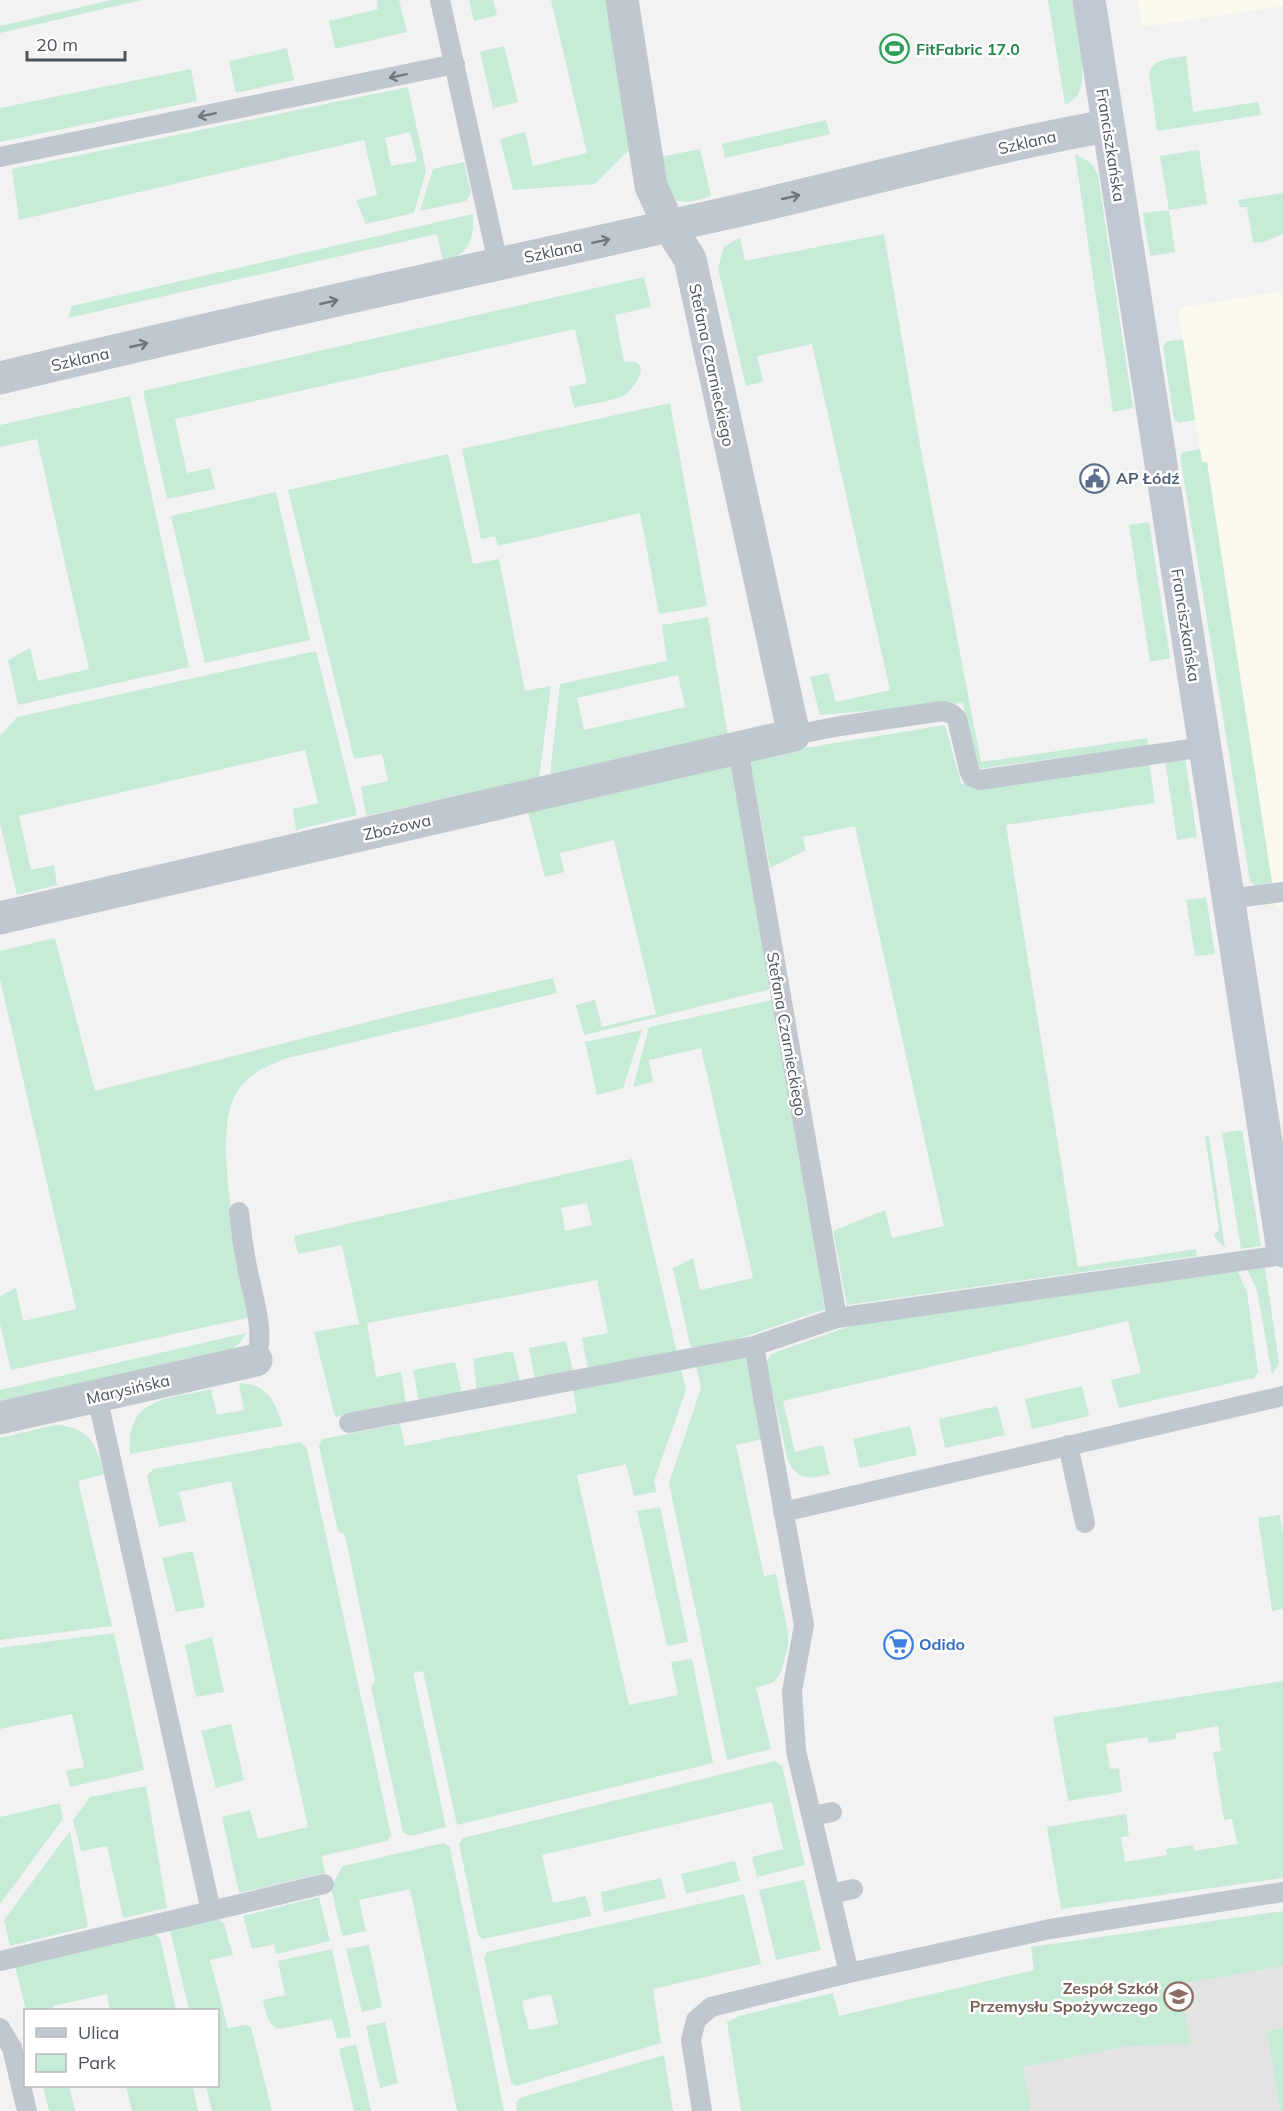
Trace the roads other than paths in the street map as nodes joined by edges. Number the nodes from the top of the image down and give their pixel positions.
1 (440, 0) edge
2 (622, 0) edge
3 (1089, 0) edge
4 (455, 64) junction
5 (1107, 126) junction
6 (0, 157) edge
7 (669, 226) junction
8 (498, 263) junction
9 (0, 378) edge
10 (794, 735) junction
11 (1204, 747) junction
12 (738, 749) junction
13 (1283, 892) edge
14 (1228, 899) junction
15 (0, 918) edge
16 (239, 1212) dead end
17 (1283, 1253) edge
18 (837, 1318) junction
19 (754, 1346) junction
20 (256, 1360) joint
21 (97, 1396) junction
22 (1283, 1396) edge
23 (0, 1418) edge
24 (349, 1424) dead end
25 (1068, 1445) junction
26 (783, 1512) junction
27 (1085, 1523) dead end
28 (832, 1812) dead end
29 (812, 1816) junction
30 (324, 1884) dead end
31 (853, 1889) dead end
32 (1283, 1892) edge
33 (831, 1894) junction
34 (211, 1911) junction
35 (0, 1961) edge
36 (849, 1972) junction
37 (0, 2028) edge
38 (27, 2111) edge
39 (702, 2111) edge

1 - 4 lane
2 - 7 street, Stefana Czarnieckiego
3 - 5 street, Franciszkańska
4 -> 6 lane
4 - 8 lane
7 -> 5 street, Szklana
5 - 11 street, Franciszkańska
8 -> 7 street, Szklana
7 - 10 street, Stefana Czarnieckiego
9 -> 8 street, Szklana
10 - 11 lane
10 - 12 street, Zbożowa
11 - 14 street, Franciszkańska
12 - 15 street, Zbożowa
12 - 18 lane, Stefana Czarnieckiego
13 - 14 lane
14 - 17 street, Franciszkańska
16 - 20 lane
17 - 18 lane
18 - 19 lane
19 - 24 lane
19 - 26 lane
20 - 21 street, Marysińska
21 - 23 street, Marysińska
21 - 34 lane
22 - 25 lane
25 - 26 lane
25 - 27 lane
26 - 29 lane
28 - 29 lane
29 - 33 lane
30 - 34 lane
31 - 33 lane
32 - 36 lane
33 - 36 lane
34 - 35 lane
36 - 39 lane
37 - 38 lane

